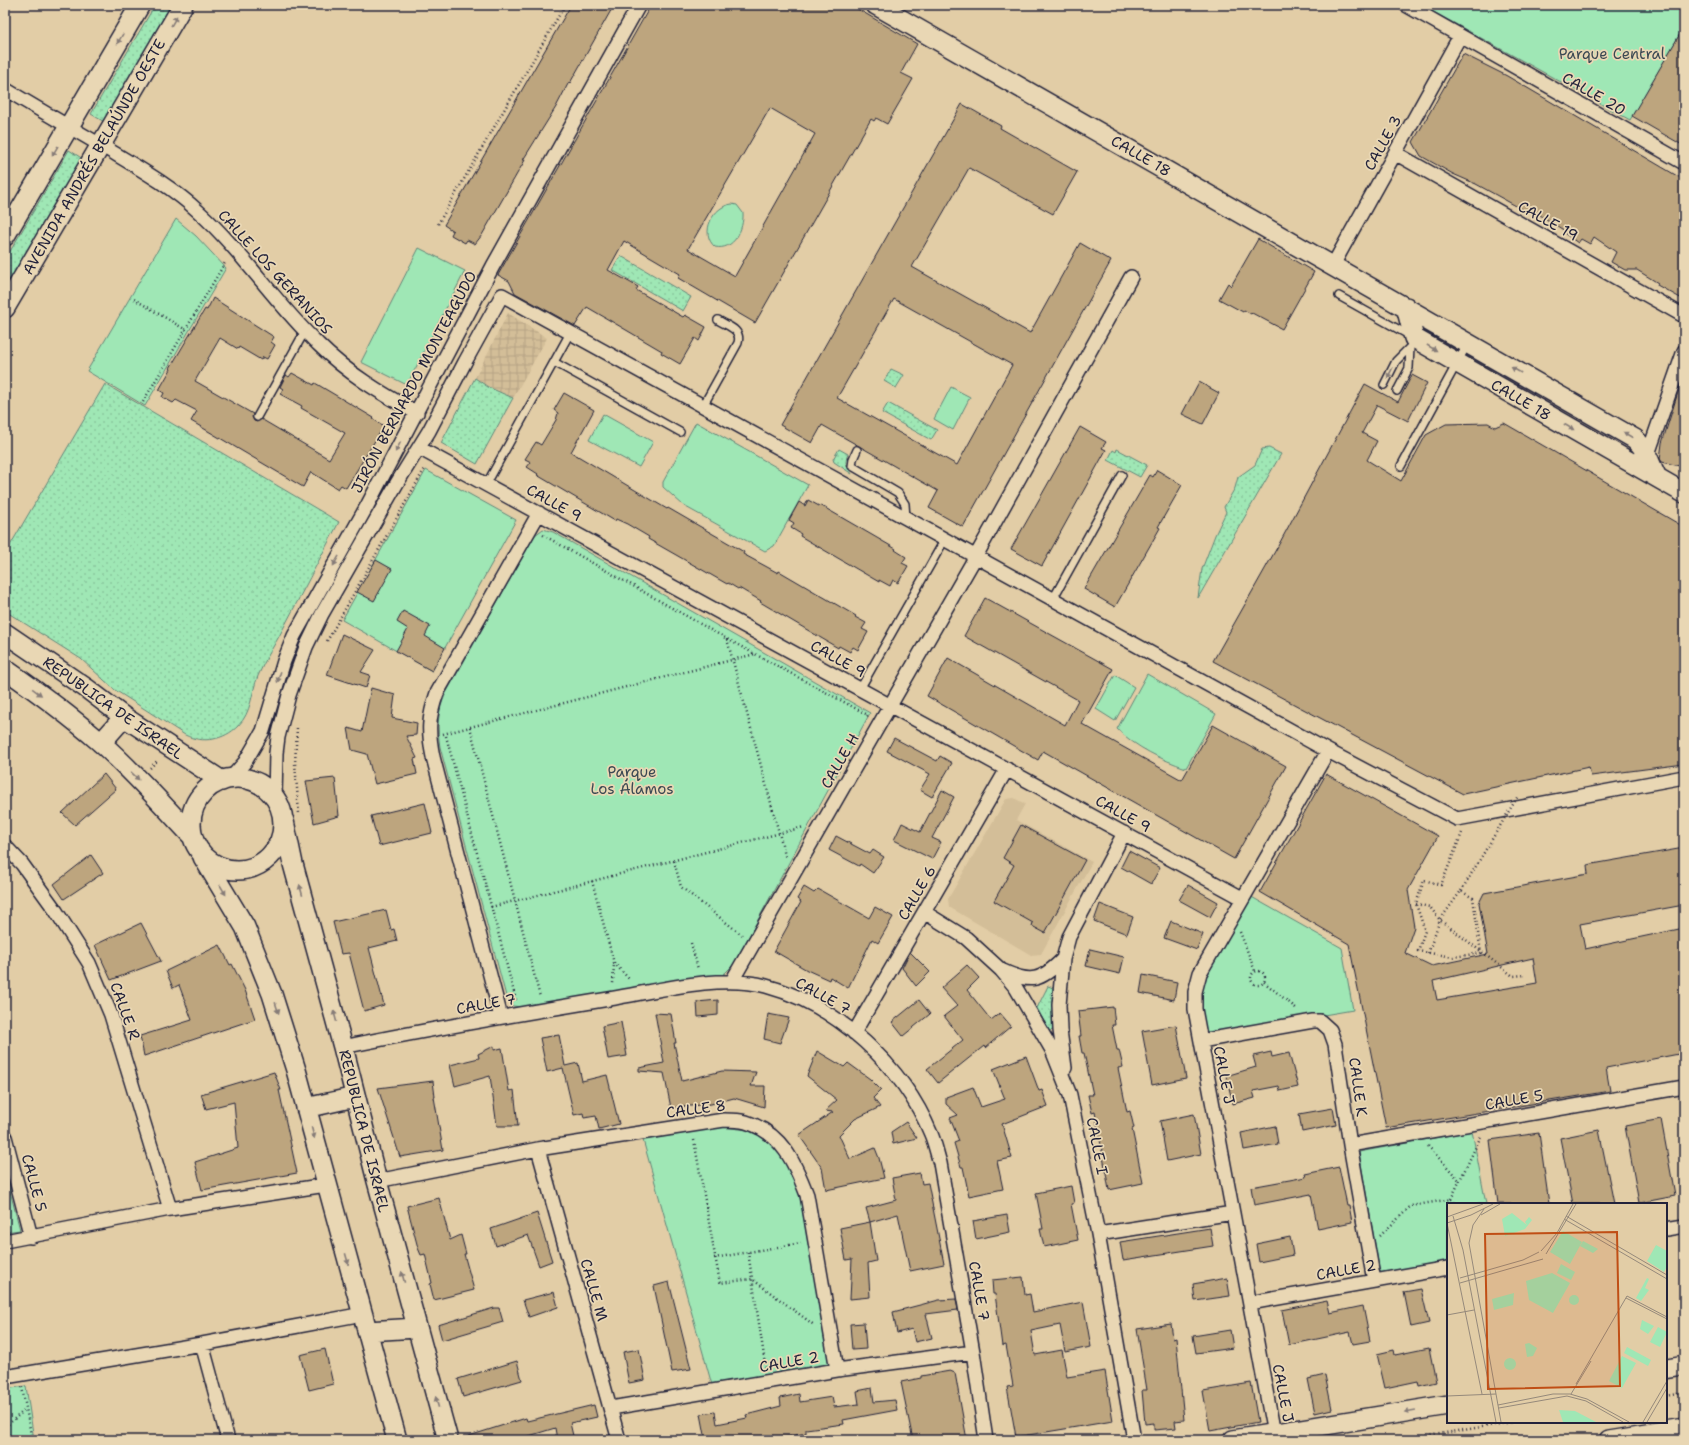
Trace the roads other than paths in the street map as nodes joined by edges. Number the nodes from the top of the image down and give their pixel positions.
1 (140, 5) edge
2 (183, 5) edge
3 (639, 5) edge
4 (876, 5) edge
5 (1406, 5) edge
6 (1460, 36) junction
7 (5, 89) edge
8 (69, 127) junction
9 (101, 146) junction
10 (1395, 153) junction
11 (1684, 163) edge
12 (5, 236) edge
13 (1333, 265) junction
14 (1131, 277) dead end
15 (1339, 296) dead end
16 (1406, 307) junction
17 (5, 308) edge
18 (1684, 316) edge
19 (718, 320) dead end
20 (305, 331) junction
21 (570, 333) junction
22 (1412, 343) junction
23 (1468, 343) junction
24 (1684, 351) edge
25 (554, 362) junction
26 (1458, 363) junction
27 (1384, 385) dead end
28 (1397, 391) dead end
29 (703, 406) junction
30 (417, 413) junction
31 (257, 417) dead end
32 (680, 432) dead end
33 (419, 448) junction
34 (858, 450) dead end
35 (1648, 454) junction
36 (1401, 466) dead end
37 (1122, 475) dead end
38 (1657, 477) junction
39 (486, 484) junction
40 (1684, 493) edge
41 (539, 513) junction
42 (906, 518) junction
43 (945, 539) junction
44 (976, 556) junction
45 (1053, 599) junction
46 (5, 633) edge
47 (5, 669) edge
48 (860, 689) junction
49 (890, 705) junction
50 (124, 717) junction
51 (101, 743) junction
52 (1328, 750) junction
53 (1007, 769) junction
54 (1684, 777) edge
55 (226, 780) junction
56 (275, 797) junction
57 (292, 820) junction
58 (1124, 833) junction
59 (192, 836) junction
60 (5, 846) edge
61 (203, 857) junction
62 (1242, 898) junction
63 (924, 912) junction
64 (1062, 959) junction
65 (1001, 970) junction
66 (732, 981) junction
67 (501, 1017) junction
68 (854, 1033) junction
69 (1201, 1041) junction
70 (343, 1047) junction
71 (1684, 1087) edge
72 (1070, 1095) junction
73 (355, 1097) junction
74 (306, 1108) junction
75 (5, 1137) edge
76 (1350, 1145) junction
77 (538, 1148) junction
78 (377, 1181) junction
79 (326, 1185) junction
80 (170, 1209) junction
81 (1233, 1213) junction
82 (1684, 1226) edge
83 (1667, 1229) edge
84 (1098, 1234) junction
85 (31, 1237) junction
86 (5, 1242) edge
87 (1447, 1268) edge
88 (1374, 1281) junction
89 (1250, 1303) junction
90 (365, 1322) junction
91 (417, 1328) junction
92 (202, 1344) junction
93 (973, 1352) junction
94 (1684, 1365) edge
95 (1667, 1368) edge
96 (837, 1370) junction
97 (5, 1377) edge
98 (1447, 1405) edge
99 (611, 1408) junction
100 (1684, 1428) edge
101 (1274, 1434) junction
102 (228, 1440) edge
103 (397, 1440) edge
104 (448, 1440) edge
105 (619, 1440) edge
106 (986, 1440) edge
107 (1134, 1440) edge
108 (1234, 1440) edge
109 (1609, 1440) edge

1 -> 8 street
9 -> 2 street, AVENIDA ANDRÉS BELAÚNDE OESTE
3 - 30 street, JIRÓN BERNARDO MONTEAGUDO
4 - 13 street, CALLE 18
5 - 6 street, CALLE 20
6 - 10 street, CALLE 3
6 - 11 street, CALLE 20
7 - 8 street, CALLE LOS GERANIOS
8 - 9 street, CALLE LOS GERANIOS
8 -> 12 street
9 - 17 street, AVENIDA ANDRÉS BELAÚNDE OESTE
9 - 20 street, CALLE LOS GERANIOS
10 - 13 street, CALLE 3
10 - 18 street, CALLE 19
13 - 16 street, CALLE 18
14 - 44 street, CALLE H
15 - 22 lane
16 - 22 street
16 - 23 street, CALLE 18
19 - 29 lane
20 - 30 street, CALLE LOS GERANIOS
20 - 31 lane
21 - 25 lane
21 - 29 street
21 - 33 street, JIRÓN BERNARDO MONTEAGUDO
22 -> 26 street, CALLE 18
22 -> 27 lane
22 - 28 lane
23 - 26 lane
35 -> 23 street, CALLE 18
24 - 35 street
25 - 32 lane
25 - 39 lane
26 - 36 lane
26 -> 38 street, CALLE 18
29 - 42 street
30 -> 55 street, JIRÓN BERNARDO MONTEAGUDO
33 - 39 street, CALLE 9
33 - 56 street, JIRÓN BERNARDO MONTEAGUDO
34 - 42 lane
35 - 38 street, CALLE 18
37 - 45 lane
38 - 40 street, CALLE 18
39 - 41 street, CALLE 9
41 - 48 street, CALLE 9
41 - 67 street
42 - 43 street
43 - 44 street
43 - 48 lane
44 - 45 street
44 - 49 street, CALLE H
45 - 52 street
46 - 50 street, REPUBLICA DE ISRAEL
47 -> 51 street, REPUBLICA DE ISRAEL
48 - 49 street, CALLE 9
49 - 53 street, CALLE 9
49 - 66 street, CALLE H
50 - 51 street
50 - 55 street, REPUBLICA DE ISRAEL
51 -> 59 street, REPUBLICA DE ISRAEL
52 - 54 street
52 - 62 street, CALLE J
53 - 58 street, CALLE 9
53 - 63 street, CALLE 6
55 - 56 street
55 - 59 street
56 - 57 street
57 - 61 street
70 -> 57 street, REPUBLICA DE ISRAEL
58 - 62 street, CALLE 9
58 - 64 street
59 - 61 street
60 - 80 street, CALLE R
61 -> 74 street
62 - 69 street, CALLE J
63 - 65 street, CALLE I
63 - 68 street, CALLE 6
64 - 65 street
64 - 72 street
65 - 72 street, CALLE I
66 - 67 street, CALLE 7
66 - 68 street, CALLE 7
67 - 70 street, CALLE 7
68 - 93 street, CALLE 7
69 - 76 street, CALLE K
69 - 81 street, CALLE J
70 - 73 street, REPUBLICA DE ISRAEL
71 - 76 street, CALLE 5
72 - 84 street, CALLE I
73 - 74 street
73 - 78 street, REPUBLICA DE ISRAEL
74 -> 79 street
75 - 85 street, CALLE 5
76 - 88 street, CALLE K
77 - 78 street, CALLE 8
77 - 96 street, CALLE 8
77 - 99 street, CALLE M
91 -> 78 street, REPUBLICA DE ISRAEL
79 - 80 street
79 -> 90 street
80 - 85 street
81 - 84 street
81 - 89 street, CALLE J
82 - 83 street
84 - 107 street, CALLE I
85 - 86 street
87 - 88 street, CALLE 2
88 - 89 street, CALLE 2
89 - 101 street, CALLE J
90 - 91 street
90 - 92 street
90 - 103 street
104 -> 91 street, REPUBLICA DE ISRAEL
92 - 97 street
92 - 102 street
93 - 96 street, CALLE 2
93 - 106 street, CALLE 7
94 - 95 street
96 - 99 street, CALLE 2
98 -> 101 street
99 - 105 street, CALLE M
100 - 109 street
101 - 108 street

